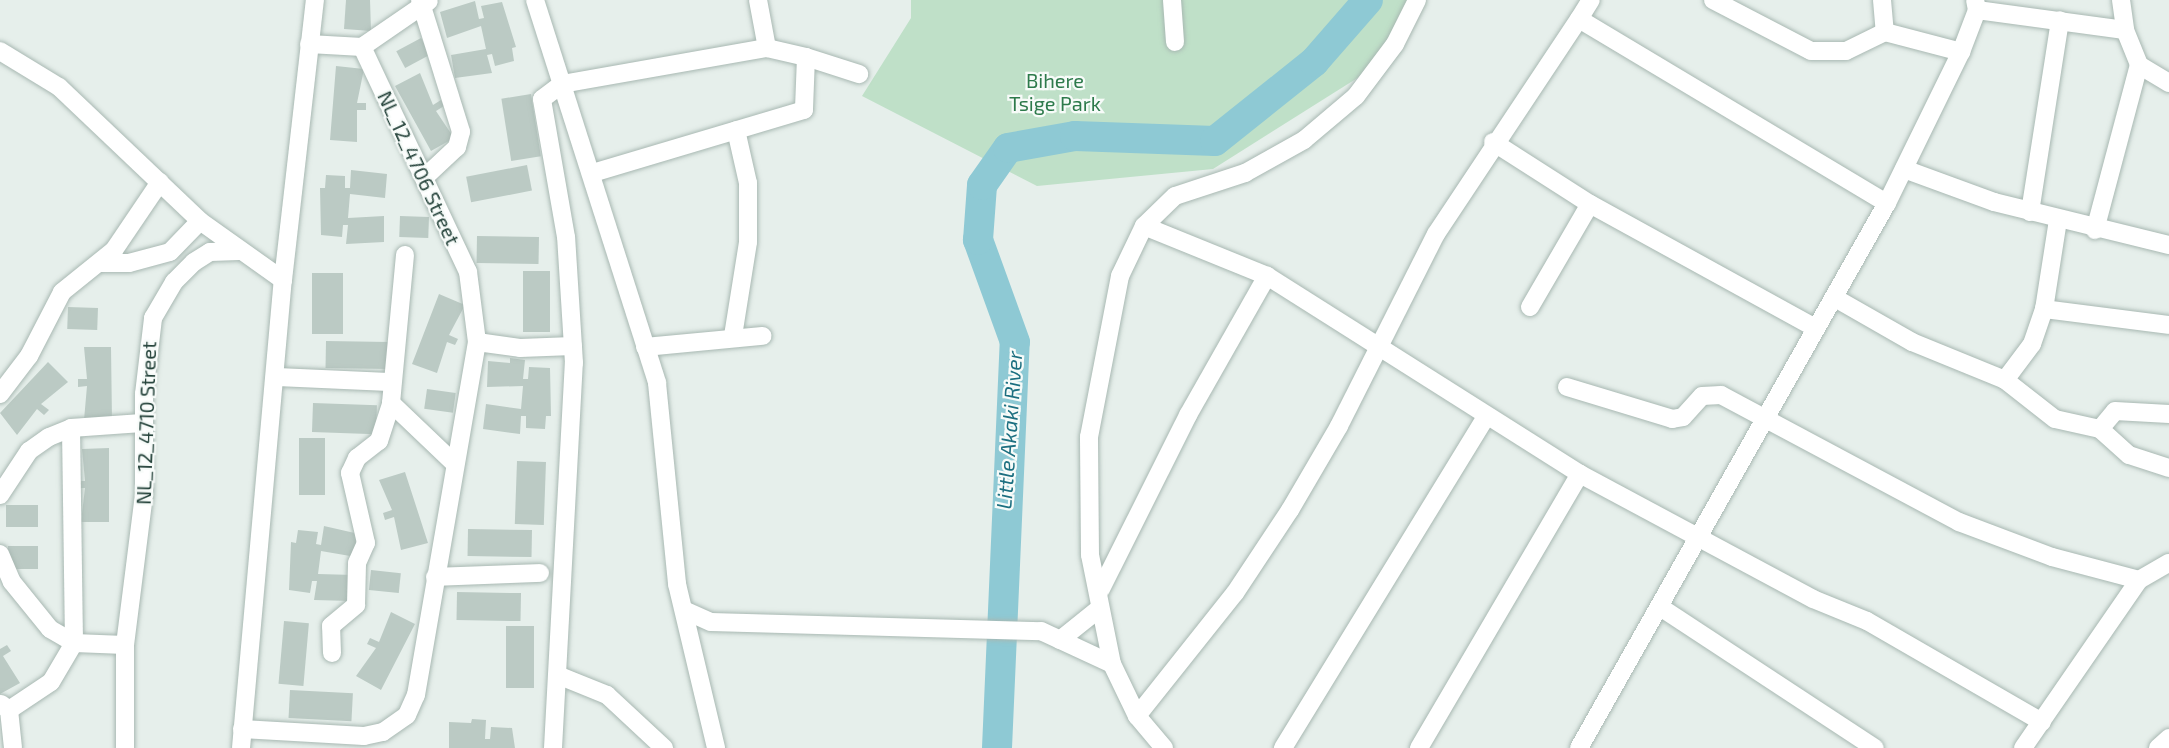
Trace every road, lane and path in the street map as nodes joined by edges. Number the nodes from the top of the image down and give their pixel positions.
1 (315, 0) edge
2 (535, 0) edge
3 (758, 0) edge
4 (1172, 0) edge
5 (1417, 0) edge
6 (1591, 0) edge
7 (1713, 0) edge
8 (1882, 0) edge
9 (2121, 0) edge
10 (423, 1) edge
11 (1976, 5) edge
12 (1580, 19) junction
13 (2060, 20) junction
14 (2125, 30) junction
15 (1885, 32) junction
16 (1175, 42) dead end
17 (309, 44) junction
18 (362, 47) junction
19 (767, 48) junction
20 (0, 51) edge
21 (1961, 52) junction
22 (806, 57) junction
23 (2139, 65) junction
24 (859, 74) dead end
25 (562, 84) junction
26 (2169, 84) edge
27 (736, 130) junction
28 (1493, 142) junction
29 (1904, 169) junction
30 (592, 173) junction
31 (424, 178) junction
32 (159, 182) junction
33 (1887, 203) junction
34 (1590, 204) junction
35 (2030, 212) junction
36 (2058, 220) junction
37 (200, 221) junction
38 (1144, 226) junction
39 (2095, 230) junction
40 (2169, 244) edge
41 (239, 251) junction
42 (405, 255) dead end
43 (101, 263) junction
44 (1267, 276) junction
45 (283, 280) junction
46 (1835, 298) junction
47 (1530, 307) dead end
48 (2044, 309) junction
49 (2169, 325) edge
50 (1816, 328) junction
51 (733, 336) junction
52 (762, 336) dead end
53 (477, 342) junction
54 (573, 346) junction
55 (645, 347) junction
56 (1379, 349) junction
57 (275, 377) junction
58 (2005, 380) junction
59 (391, 382) junction
60 (1567, 387) dead end
61 (0, 394) edge
62 (391, 403) junction
63 (2169, 414) edge
64 (1486, 417) junction
65 (1766, 421) junction
66 (142, 423) junction
67 (71, 428) junction
68 (2100, 429) junction
69 (455, 464) junction
70 (2169, 468) edge
71 (1580, 474) junction
72 (0, 495) edge
73 (1697, 538) junction
74 (0, 554) edge
75 (2169, 563) edge
76 (540, 573) dead end
77 (435, 577) junction
78 (2139, 580) junction
79 (6, 585) edge
80 (1101, 589) junction
81 (1659, 606) junction
82 (1100, 608) junction
83 (686, 611) junction
84 (1060, 640) junction
85 (74, 643) junction
86 (125, 645) junction
87 (332, 653) dead end
88 (1112, 664) junction
89 (560, 676) junction
90 (4, 707) edge
91 (1137, 716) junction
92 (2042, 722) junction
93 (242, 729) junction
94 (2169, 738) edge
95 (365, 744) edge
96 (1584, 746) edge
97 (12, 748) edge
98 (125, 748) edge
99 (241, 748) edge
100 (553, 748) edge
101 (664, 748) edge
102 (716, 748) edge
103 (1164, 748) edge
104 (1283, 748) edge
105 (1419, 748) edge
106 (1875, 748) edge
107 (2023, 748) edge
108 (2158, 748) edge

1 - 17 street
2 - 25 street
3 - 19 street
4 - 16 street
5 - 38 street
6 - 12 street
7 - 15 street
8 - 15 street
9 - 14 street
10 - 18 street
10 - 31 street
11 - 13 street
11 - 21 street
12 - 28 street
12 - 33 street
13 - 14 street
13 - 35 street
14 - 23 street
15 - 21 street
17 - 18 street
17 - 45 street
18 - 31 street, NL_12_4706 Street
19 - 22 street
19 - 25 street
20 - 32 street
21 - 29 street
22 - 24 street
22 - 27 street
23 - 26 street
23 - 39 street
25 - 30 street
25 - 54 street
27 - 30 street
27 - 51 street
28 - 34 street
28 - 56 street
29 - 33 street
29 - 35 street
30 - 55 street
31 - 53 street, NL_12_4706 Street
32 - 37 street
32 - 43 street
33 - 46 street
34 - 47 street
34 - 50 street
35 - 36 street
36 - 39 street
36 - 48 street
37 - 41 street
37 - 43 street
38 - 44 street
38 - 80 street
39 - 40 street
41 - 45 street
41 - 66 street, NL_12_4710 Street
42 - 59 street
43 - 61 street
44 - 56 street
44 - 80 street
45 - 57 street
46 - 50 street
46 - 58 street
48 - 49 street
48 - 58 street
50 - 65 street
51 - 52 street
51 - 55 street
53 - 54 street
53 - 69 street, NL_12_4706 Street
54 - 89 street
55 - 83 street
56 - 64 street
56 - 91 street
57 - 59 street
57 - 93 street
58 - 68 street
59 - 62 street
60 - 65 street
62 - 69 street
62 - 87 street
63 - 68 street
64 - 71 street
64 - 104 street
65 - 73 street
65 - 78 street
66 - 67 street
66 - 86 street, NL_12_4710 Street
67 - 72 street
67 - 85 street
68 - 70 street
69 - 77 street, NL_12_4706 Street
71 - 73 street
71 - 105 street
73 - 81 street
73 - 92 street
74 - 79 street
75 - 78 street
76 - 77 street
77 - 95 street, NL_12_4706 Street
78 - 92 street
79 - 85 street
80 - 82 street
81 - 96 street
81 - 106 street
82 - 84 street
82 - 88 street
83 - 84 street
83 - 102 street
84 - 88 street
85 - 86 street
85 - 90 street
86 - 98 street, NL_12_4710 Street
88 - 91 street
89 - 100 street
89 - 101 street
90 - 97 street
91 - 103 street
92 - 107 street
93 - 95 street, NL_12_4706 Street
93 - 99 street
94 - 108 street

